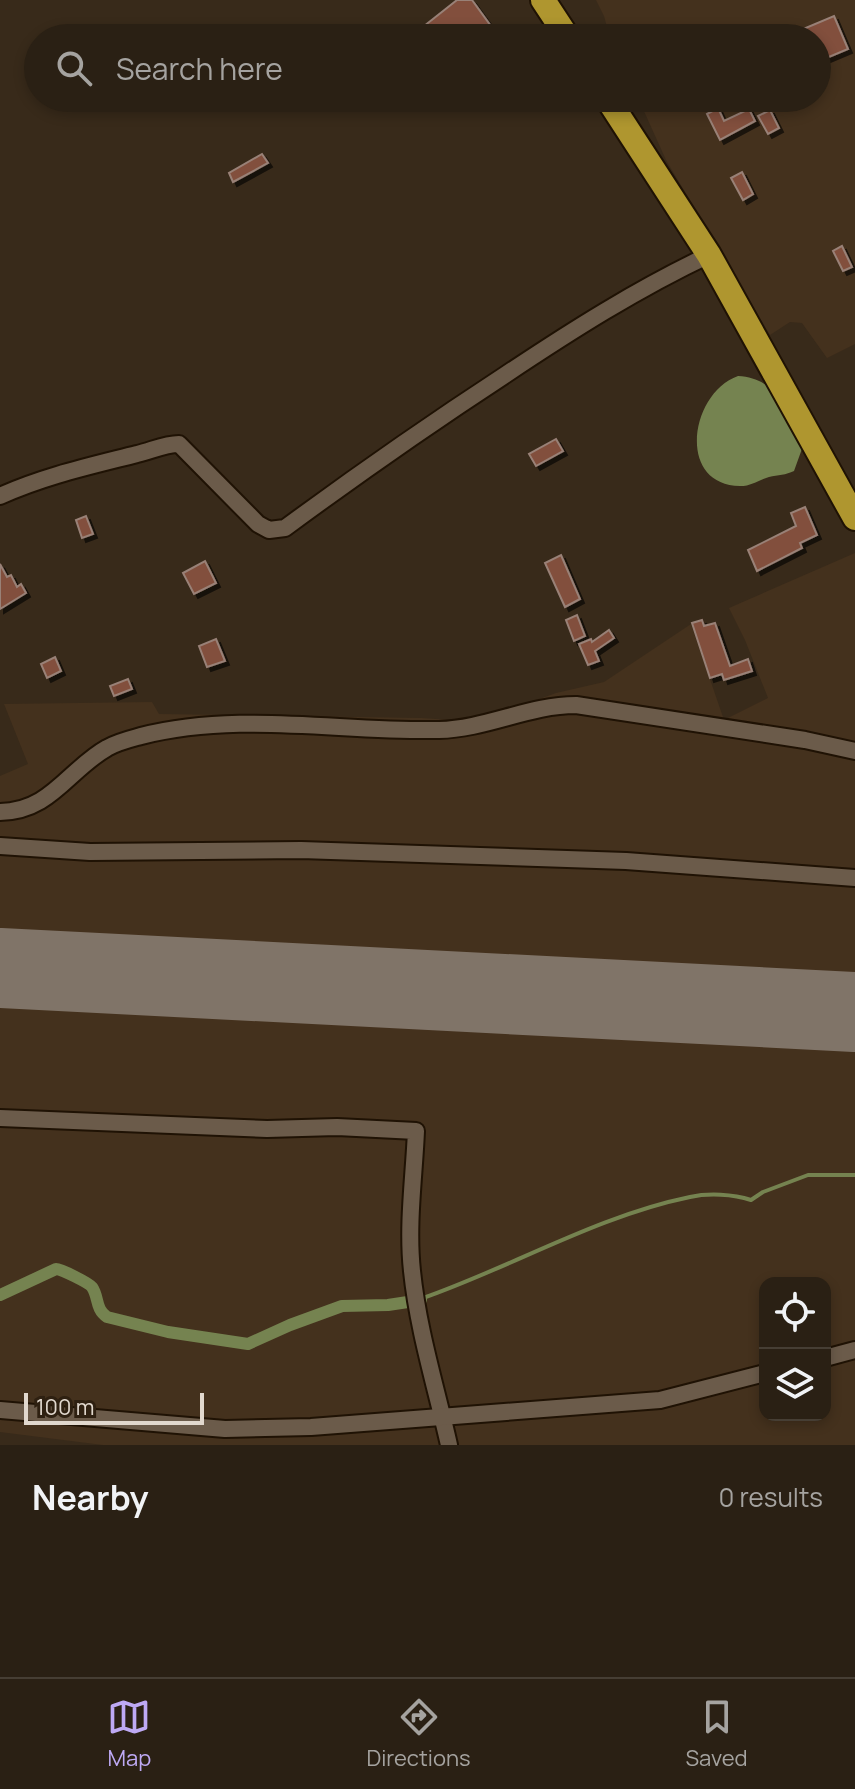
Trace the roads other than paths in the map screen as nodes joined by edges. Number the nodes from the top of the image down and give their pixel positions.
1 (543, 0) edge
2 (559, 24) edge
3 (616, 112) edge
4 (709, 255) junction
5 (0, 496) edge
6 (855, 518) edge
7 (855, 751) edge
8 (0, 812) edge
9 (0, 846) edge
10 (855, 878) edge
11 (0, 1118) edge
12 (855, 1350) edge
13 (831, 1356) edge
14 (759, 1375) edge
15 (0, 1410) edge
16 (443, 1416) junction
17 (449, 1445) edge

1 - 2 highway
3 - 4 highway
4 - 5 street
4 - 6 highway
7 - 8 street
9 - 10 street
11 - 16 street
12 - 13 street
14 - 16 street
15 - 16 street
16 - 17 street

